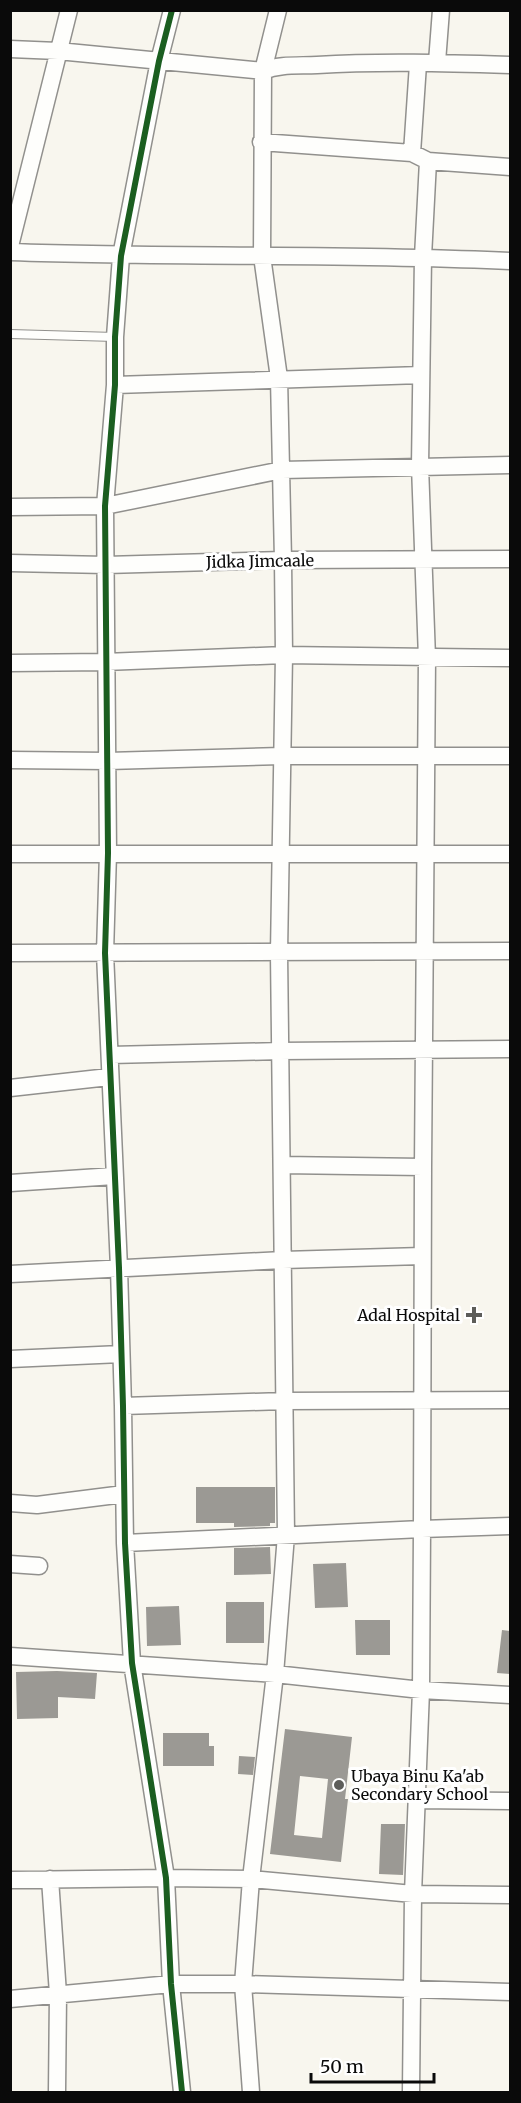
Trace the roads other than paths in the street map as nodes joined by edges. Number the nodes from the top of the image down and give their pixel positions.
1 (69, 10) edge
2 (172, 10) edge
3 (278, 10) edge
4 (441, 10) edge
5 (10, 49) edge
6 (58, 51) junction
7 (159, 61) junction
8 (437, 62) junction
9 (417, 64) junction
10 (510, 65) edge
11 (262, 71) junction
12 (261, 142) junction
13 (412, 153) junction
14 (428, 161) junction
15 (510, 167) edge
16 (10, 246) edge
17 (10, 252) edge
18 (121, 256) junction
19 (261, 256) junction
20 (423, 257) junction
21 (510, 261) edge
22 (10, 334) edge
23 (115, 337) junction
24 (422, 375) junction
25 (279, 378) junction
26 (115, 385) junction
27 (510, 465) edge
28 (420, 466) junction
29 (282, 470) junction
30 (105, 506) junction
31 (10, 507) edge
32 (510, 559) edge
33 (284, 560) junction
34 (425, 560) junction
35 (10, 563) edge
36 (106, 565) junction
37 (284, 655) junction
38 (427, 658) junction
39 (510, 658) edge
40 (105, 662) junction
41 (10, 663) edge
42 (281, 756) junction
43 (427, 756) junction
44 (510, 756) edge
45 (10, 760) edge
46 (108, 761) junction
47 (108, 853) junction
48 (281, 853) junction
49 (10, 854) edge
50 (510, 854) edge
51 (426, 855) junction
52 (426, 951) junction
53 (510, 951) edge
54 (10, 953) edge
55 (105, 953) junction
56 (279, 953) junction
57 (510, 1048) edge
58 (423, 1049) junction
59 (280, 1051) junction
60 (110, 1055) junction
61 (109, 1077) junction
62 (10, 1088) edge
63 (282, 1165) junction
64 (423, 1167) junction
65 (114, 1176) junction
66 (10, 1183) edge
67 (422, 1256) junction
68 (283, 1260) junction
69 (119, 1268) junction
70 (10, 1274) edge
71 (122, 1354) junction
72 (10, 1359) edge
73 (423, 1400) junction
74 (510, 1400) edge
75 (284, 1401) junction
76 (123, 1406) junction
77 (124, 1494) junction
78 (10, 1503) edge
79 (510, 1526) edge
80 (422, 1529) junction
81 (286, 1535) junction
82 (125, 1543) junction
83 (10, 1564) edge
84 (39, 1566) dead end
85 (10, 1656) edge
86 (132, 1663) junction
87 (275, 1674) junction
88 (421, 1690) junction
89 (510, 1695) edge
90 (417, 1800) junction
91 (510, 1801) edge
92 (166, 1878) junction
93 (50, 1879) junction
94 (10, 1880) edge
95 (251, 1880) junction
96 (413, 1894) junction
97 (510, 1895) edge
98 (171, 1984) junction
99 (243, 1984) junction
100 (413, 1990) junction
101 (510, 1992) edge
102 (58, 1994) junction
103 (10, 1999) edge
104 (57, 2092) edge
105 (182, 2092) edge
106 (251, 2092) edge
107 (411, 2092) edge

1 - 6 street
2 - 7 street
3 - 11 street
4 - 8 street
5 - 6 street
6 - 7 street
6 - 16 street
7 - 11 street
7 - 18 street
8 - 9 street
8 - 10 street
9 - 11 street
9 - 13 street
11 - 12 street
12 - 13 street
12 - 19 street
13 - 14 street
14 - 15 street
14 - 20 street
17 - 18 street
18 - 19 street
18 - 23 street
19 - 20 street
19 - 25 street
20 - 21 street
20 - 24 street
22 - 23 lane
23 - 26 street
24 - 25 street
24 - 28 street
25 - 26 street
25 - 29 street
26 - 30 street
27 - 28 street
28 - 29 street
28 - 34 street
29 - 30 street
29 - 33 street
30 - 31 street
30 - 36 street
32 - 34 street, Jidka Jimcaale
33 - 34 street, Jidka Jimcaale
33 - 36 street, Jidka Jimcaale
33 - 37 street
34 - 38 street
35 - 36 street, Jidka Jimcaale
36 - 40 street
37 - 38 street
37 - 40 street
37 - 42 street
38 - 39 street
38 - 43 street
40 - 41 street
40 - 46 street
42 - 43 street
42 - 46 street
42 - 48 street
43 - 44 street
43 - 51 street
45 - 46 street
46 - 47 street
47 - 48 street
47 - 49 street
47 - 55 street
48 - 51 street
48 - 56 street
50 - 51 street
51 - 52 street
52 - 53 street
52 - 56 street
52 - 58 street
54 - 55 street
55 - 56 street
55 - 60 street
56 - 59 street
57 - 58 street
58 - 59 street
58 - 64 street
59 - 60 street
59 - 63 street
60 - 61 street
61 - 62 street
61 - 65 street
63 - 64 street
63 - 68 street
64 - 67 street
65 - 66 street
65 - 69 street
67 - 68 street
67 - 73 street
68 - 69 street
68 - 75 street
69 - 70 street
69 - 71 street
71 - 72 street
71 - 76 street
73 - 74 street
73 - 75 street
73 - 80 street
75 - 76 street
75 - 81 street
76 - 77 street
77 - 78 street
77 - 82 street
79 - 80 street
80 - 81 street
80 - 88 street
81 - 82 street
81 - 87 street
82 - 86 street
83 - 84 street
85 - 86 street
86 - 87 street
86 - 92 street
87 - 88 street
87 - 95 street
88 - 89 street
88 - 90 street
90 - 91 street
90 - 96 street
92 - 93 street
92 - 95 street
92 - 98 street
93 - 94 street
93 - 102 street
95 - 96 street
95 - 99 street
96 - 97 street
96 - 100 street
98 - 99 street
98 - 102 street
98 - 105 street
99 - 100 street
99 - 106 street
100 - 101 street
100 - 107 street
102 - 103 street
102 - 104 street

